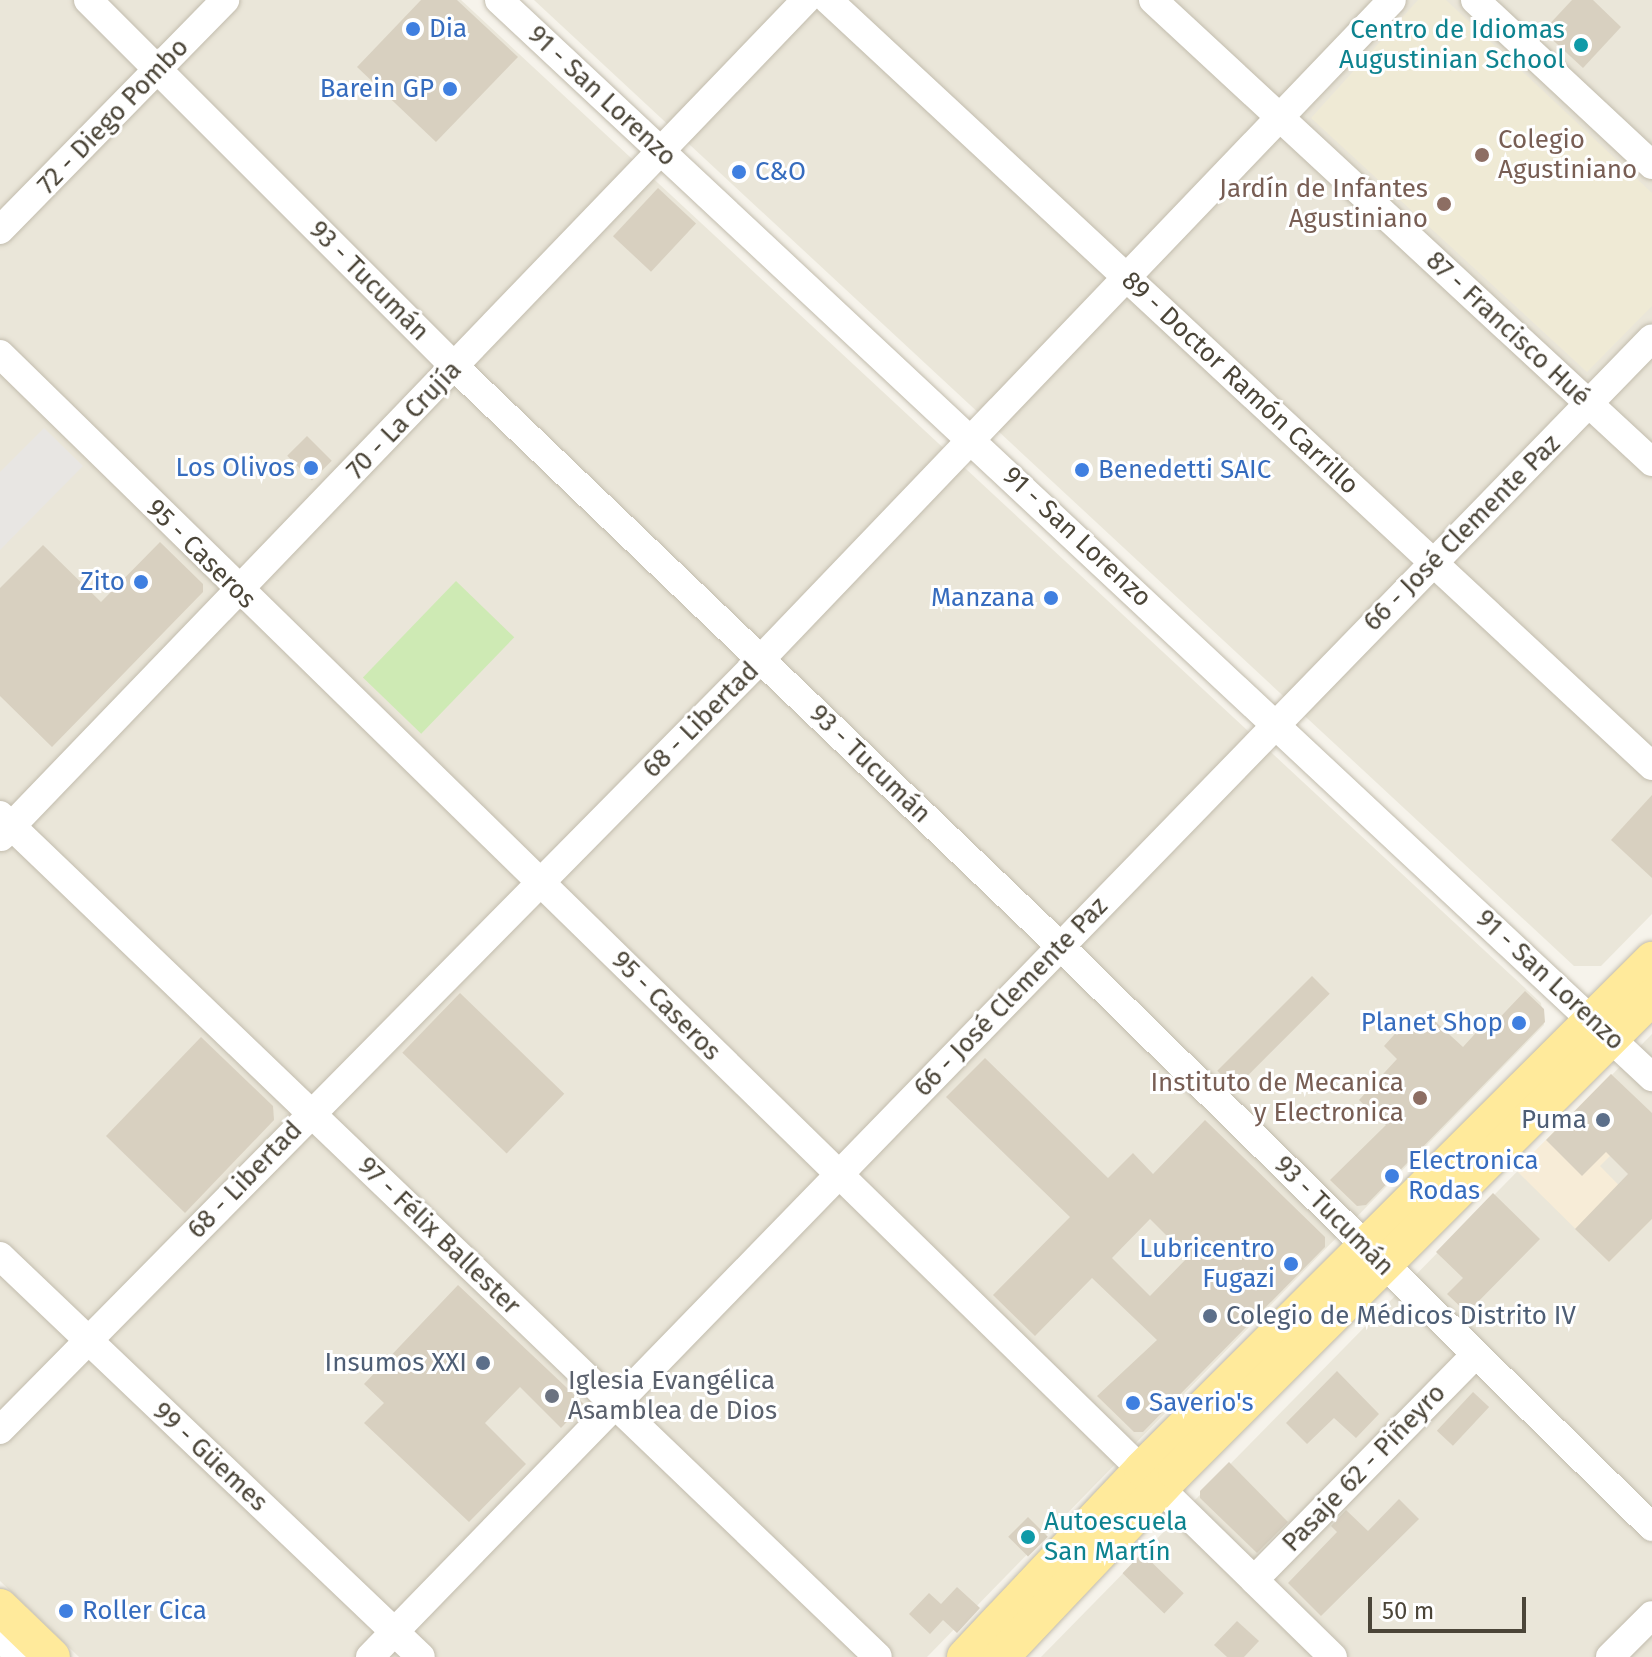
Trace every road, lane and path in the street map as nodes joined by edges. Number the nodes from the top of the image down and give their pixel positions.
1 (88, 0) edge
2 (225, 0) edge
3 (499, 0) edge
4 (806, 0) edge
5 (828, 0) edge
6 (1153, 0) edge
7 (1392, 0) edge
8 (1475, 0) edge
9 (158, 71) junction
10 (1281, 120) junction
11 (663, 152) junction
12 (1652, 165) edge
13 (0, 230) edge
14 (1128, 278) junction
15 (1652, 338) edge
16 (0, 354) edge
17 (455, 367) junction
18 (1589, 404) junction
19 (971, 439) junction
20 (1652, 462) edge
21 (1433, 563) junction
22 (238, 591) junction
23 (761, 659) junction
24 (1275, 722) junction
25 (1652, 766) edge
26 (4, 826) edge
27 (540, 881) junction
28 (1061, 947) junction
29 (1652, 960) edge
30 (1652, 997) edge
31 (1602, 1029) junction
32 (1652, 1077) edge
33 (311, 1111) junction
34 (836, 1176) junction
35 (0, 1256) edge
36 (1377, 1257) junction
37 (88, 1341) junction
38 (1474, 1356) junction
39 (616, 1407) junction
40 (0, 1430) edge
41 (1151, 1478) junction
42 (1652, 1527) edge
43 (1254, 1580) junction
44 (0, 1607) edge
45 (1652, 1615) edge
46 (396, 1632) junction
47 (0, 1637) edge
48 (21, 1657) edge
49 (52, 1657) edge
50 (370, 1657) edge
51 (421, 1657) edge
52 (878, 1657) edge
53 (965, 1657) edge
54 (1001, 1657) edge
55 (1333, 1657) edge
56 (1610, 1657) edge

1 - 9 street, 93 - Tucumán
2 - 9 street, 72 - Diego Pombo
3 - 11 street, 91 - San Lorenzo
4 - 11 street, 70 - La Crujía
5 - 14 street, 89 - Doctor Ramón Carrillo
6 - 10 street, 87 - Francisco Hué
7 - 10 street, 68 - Libertad
8 - 12 street
9 - 13 street, 72 - Diego Pombo
9 - 17 street, 93 - Tucumán
10 - 14 street, 68 - Libertad
10 - 18 street, 87 - Francisco Hué
11 - 17 street, 70 - La Crujía
11 - 19 street, 91 - San Lorenzo
14 - 19 street, 68 - Libertad
14 - 21 street, 89 - Doctor Ramón Carrillo
15 - 18 street, 66 - José Clemente Paz
16 - 22 street, 95 - Caseros
17 - 22 street, 70 - La Crujía
17 - 23 street, 93 - Tucumán
18 - 20 street, 87 - Francisco Hué
18 - 21 street, 66 - José Clemente Paz
19 - 23 street, 68 - Libertad
19 - 24 street, 91 - San Lorenzo
21 - 24 street, 66 - José Clemente Paz
21 - 25 street, 89 - Doctor Ramón Carrillo
22 - 26 street, 70 - La Crujía
22 - 27 street, 95 - Caseros
23 - 27 street, 68 - Libertad
23 - 28 street, 93 - Tucumán
24 - 28 street, 66 - José Clemente Paz
24 - 31 street, 91 - San Lorenzo
26 - 33 street, 97 - Félix Ballester
27 - 33 street, 68 - Libertad
27 - 34 street, 95 - Caseros
28 - 34 street, 66 - José Clemente Paz
28 - 36 street, 93 - Tucumán
29 - 31 main road
30 - 31 main road
31 - 32 street, 91 - San Lorenzo
31 - 36 main road
33 - 37 street, 68 - Libertad
33 - 39 street, 97 - Félix Ballester
34 - 39 street, 66 - José Clemente Paz
34 - 41 street, 95 - Caseros
35 - 37 street, 99 - Güemes
36 - 38 street, 93 - Tucumán
36 - 41 main road
37 - 40 street, 68 - Libertad
37 - 46 street, 99 - Güemes
38 - 42 street, 93 - Tucumán
38 - 43 street, Pasaje 62 - Piñeyro
39 - 46 street, 66 - José Clemente Paz
39 - 52 street, 97 - Félix Ballester
41 - 43 street, 95 - Caseros
41 - 53 main road
41 - 54 main road
43 - 55 street, 95 - Caseros
44 - 49 main road
45 - 56 street
46 - 50 street, 66 - José Clemente Paz
46 - 51 street, 99 - Güemes
47 - 48 street

